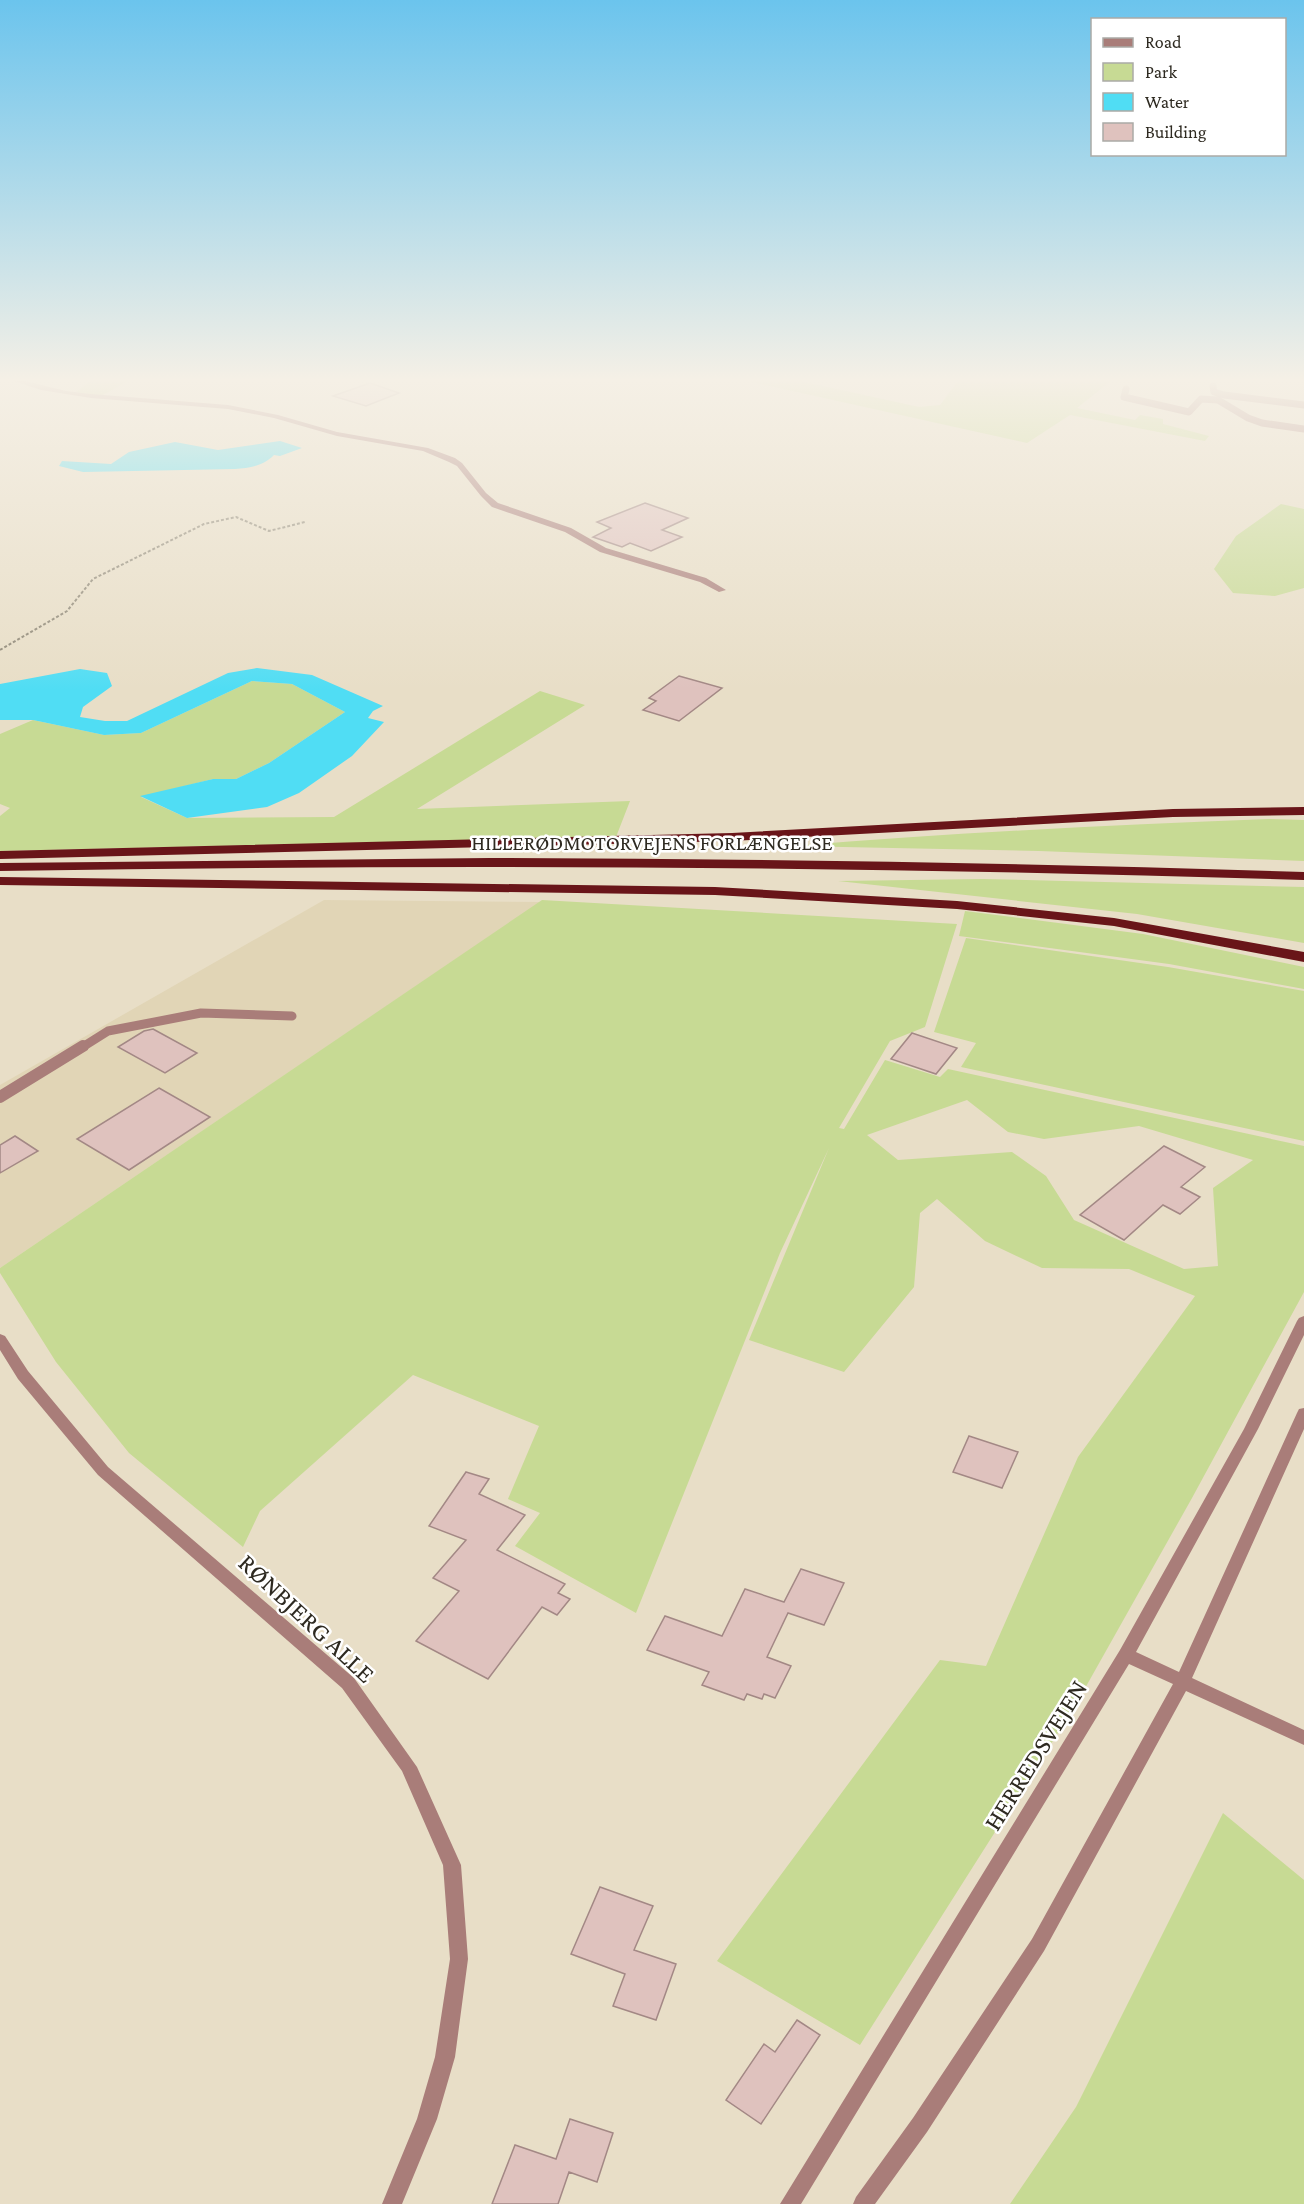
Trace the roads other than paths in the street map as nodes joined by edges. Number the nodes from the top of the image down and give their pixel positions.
1 (477, 484) edge
2 (722, 590) dead end
3 (1304, 811) edge
4 (0, 855) edge
5 (0, 867) edge
6 (1304, 876) edge
7 (0, 881) edge
8 (1304, 957) edge
9 (292, 1017) dead end
10 (0, 1097) edge
11 (1304, 1321) edge
12 (0, 1339) edge
13 (1304, 1413) edge
14 (1126, 1655) junction
15 (1182, 1683) junction
16 (1304, 1738) edge
17 (392, 2204) edge
18 (790, 2204) edge
19 (863, 2204) edge

1 - 2 street
3 - 4 highway
5 - 6 highway, HILLERØDMOTORVEJENS FORLÆNGELSE
7 - 8 highway
9 - 10 lane
11 - 14 street, HERREDSVEJEN
12 - 17 street, RØNBJERG ALLE
13 - 15 street
14 - 15 street
14 - 18 street, HERREDSVEJEN
15 - 16 street
15 - 19 street

